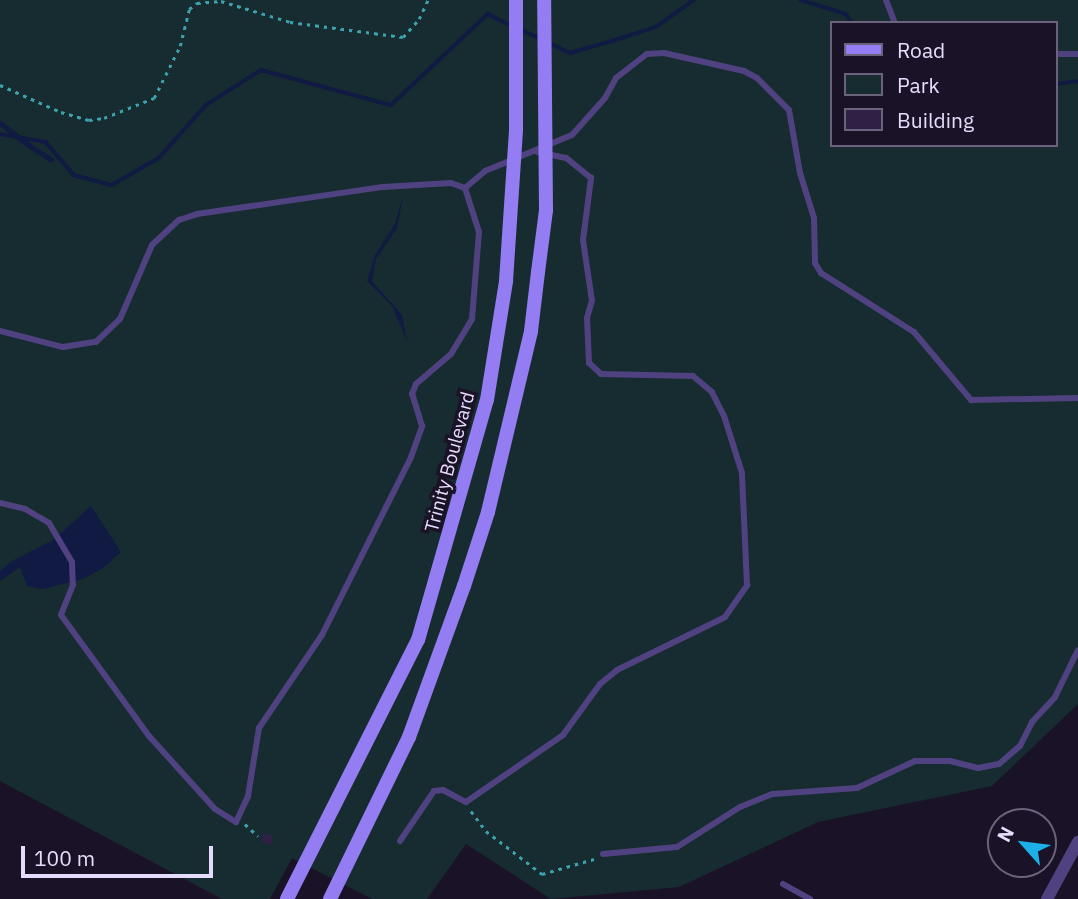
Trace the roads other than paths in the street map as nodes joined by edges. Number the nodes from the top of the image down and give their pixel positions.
1 (516, 0) edge
2 (544, 0) edge
3 (886, 0) edge
4 (894, 21) edge
5 (1057, 54) edge
6 (1078, 54) edge
7 (537, 152) junction
8 (465, 188) junction
9 (0, 331) edge
10 (1078, 398) edge
11 (0, 503) edge
12 (1078, 650) edge
13 (400, 841) dead end
14 (1078, 842) edge
15 (603, 854) road end
16 (783, 884) dead end
17 (287, 899) edge
18 (330, 899) edge
19 (810, 899) edge
20 (1047, 899) edge

1 - 17 main road, Trinity Boulevard, bridge
2 - 18 main road, bridge
3 - 4 lane
5 - 6 lane
7 - 8 lane
7 - 10 lane
7 - 13 lane
8 - 9 lane
8 - 11 lane
12 - 15 lane
14 - 20 street
16 - 19 lane

